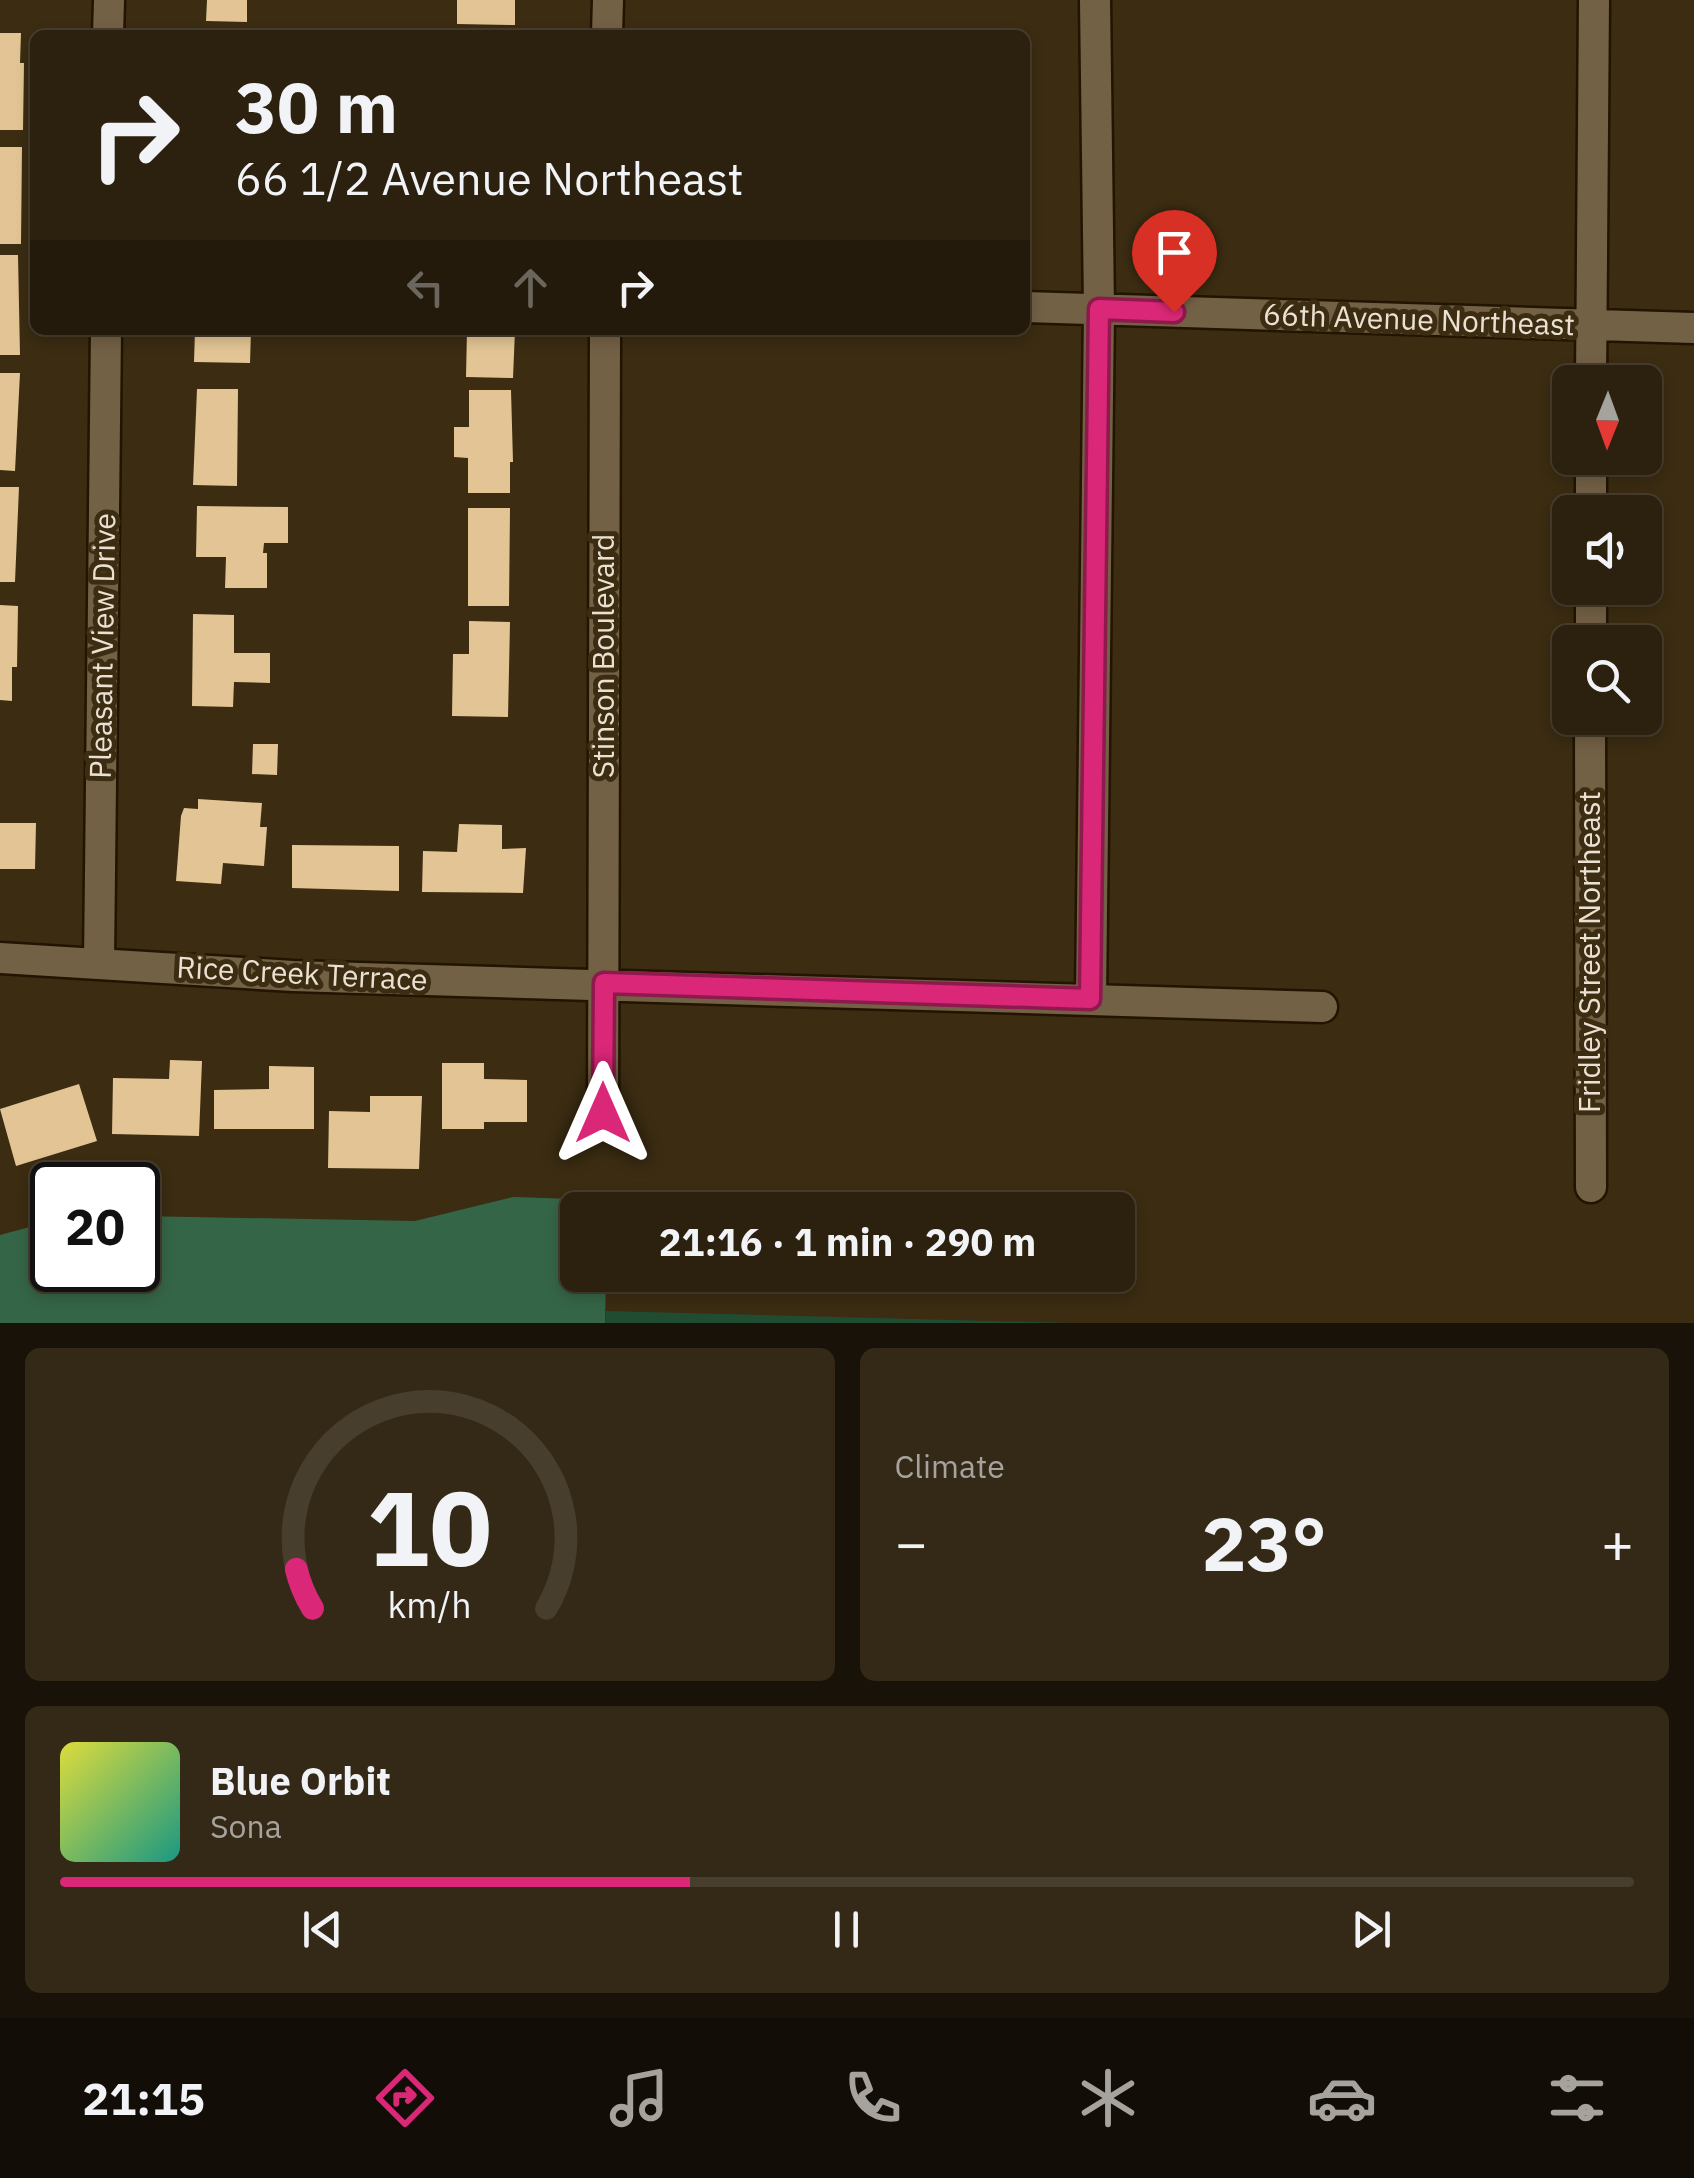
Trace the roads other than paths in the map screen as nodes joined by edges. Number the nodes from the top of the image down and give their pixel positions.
1 (109, 0) edge
2 (608, 0) edge
3 (1095, 0) edge
4 (1594, 0) edge
5 (108, 30) edge
6 (607, 30) edge
7 (1030, 307) edge
8 (1099, 309) junction
9 (1592, 326) junction
10 (1694, 328) edge
11 (106, 335) edge
12 (605, 335) edge
13 (1592, 365) edge
14 (1590, 735) edge
15 (0, 958) edge
16 (100, 963) junction
17 (604, 983) junction
18 (1090, 999) junction
19 (1322, 1007) dead end
20 (603, 1113) dead end
21 (1591, 1186) dead end

1 - 5 street
2 - 6 street
3 - 8 street
4 - 9 street
7 - 8 street, 66th Avenue Northeast
8 - 9 street, 66th Avenue Northeast
8 - 18 street
9 - 10 street, 66th Avenue Northeast
9 - 13 street
11 - 16 street, Pleasant View Drive
12 - 17 street, Stinson Boulevard
14 - 21 street, Fridley Street Northeast
15 - 16 street, Rice Creek Terrace
16 - 17 street, Rice Creek Terrace
17 - 18 street, Rice Creek Terrace
17 - 20 street, Stinson Boulevard
18 - 19 street, Rice Creek Terrace

